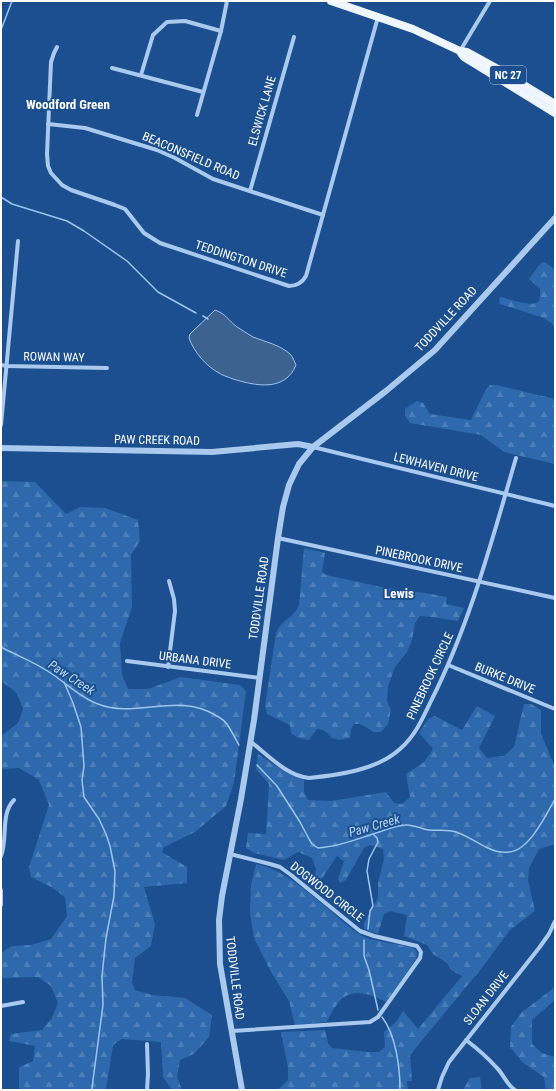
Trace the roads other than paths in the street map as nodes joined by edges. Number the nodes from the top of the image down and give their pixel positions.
1 (227, 1) edge
2 (331, 1) edge
3 (490, 1) edge
4 (378, 17) junction
5 (221, 31) junction
6 (294, 37) dead end
7 (57, 47) dead end
8 (460, 51) junction
9 (112, 68) dead end
10 (141, 75) junction
11 (203, 92) junction
12 (555, 104) edge
13 (555, 114) edge
14 (197, 115) dead end
15 (48, 124) junction
16 (250, 191) junction
17 (323, 215) junction
18 (555, 218) edge
19 (18, 241) dead end
20 (1, 365) edge
21 (7, 366) junction
22 (107, 368) dead end
23 (1, 425) edge
24 (313, 447) junction
25 (1, 448) edge
26 (516, 458) dead end
27 (506, 494) junction
28 (555, 506) edge
29 (278, 538) junction
30 (169, 581) dead end
31 (478, 582) junction
32 (555, 598) edge
33 (127, 661) dead end
34 (448, 665) junction
35 (168, 667) junction
36 (260, 678) junction
37 (555, 709) edge
38 (251, 742) junction
39 (14, 800) dead end
40 (230, 854) junction
41 (1, 856) edge
42 (1, 890) edge
43 (1, 905) edge
44 (555, 922) edge
45 (554, 928) edge
46 (23, 1002) dead end
47 (1, 1006) edge
48 (232, 1031) junction
49 (466, 1040) junction
50 (147, 1044) dead end
51 (147, 1090) edge
52 (242, 1090) edge
53 (438, 1090) edge
54 (516, 1090) edge

1 - 5 street
2 - 4 main road, NC 27
3 - 8 street
4 - 8 main road, NC 27
4 - 17 street, TEDDINGTON DRIVE
5 - 10 street
5 - 11 street
6 - 16 street, ELSWICK LANE
7 - 15 street, TEDDINGTON DRIVE
8 - 12 main road, NC 27
8 - 13 main road, NC 27
9 - 10 street
10 - 11 street
11 - 14 street
15 - 16 street, BEACONSFIELD ROAD
15 - 17 street, TEDDINGTON DRIVE
16 - 17 street, BEACONSFIELD ROAD
18 - 24 street, TODDVILLE ROAD
19 - 21 street
20 - 21 street, ROWAN WAY
21 - 22 street, ROWAN WAY
21 - 23 street
24 - 25 street, PAW CREEK ROAD
24 - 27 street, LEWHAVEN DRIVE
24 - 29 street, TODDVILLE ROAD
26 - 27 street, PINEBROOK CIRCLE
27 - 28 street, LEWHAVEN DRIVE
27 - 31 street, PINEBROOK CIRCLE
29 - 31 street, PINEBROOK DRIVE
29 - 36 street, TODDVILLE ROAD
30 - 35 street
31 - 32 street, PINEBROOK DRIVE
31 - 34 street, PINEBROOK CIRCLE
33 - 35 street, URBANA DRIVE
34 - 37 street, BURKE DRIVE
34 - 38 street, PINEBROOK CIRCLE
35 - 36 street, URBANA DRIVE
36 - 38 street, TODDVILLE ROAD
38 - 40 street, TODDVILLE ROAD
39 - 41 street
40 - 48 street, TODDVILLE ROAD
40 - 48 street, DOGWOOD CIRCLE
42 - 43 street
44 - 45 street, SLOAN DRIVE
45 - 49 street, SLOAN DRIVE
46 - 47 street
48 - 52 street, TODDVILLE ROAD
49 - 53 street, SLOAN DRIVE
49 - 54 street
50 - 51 street

